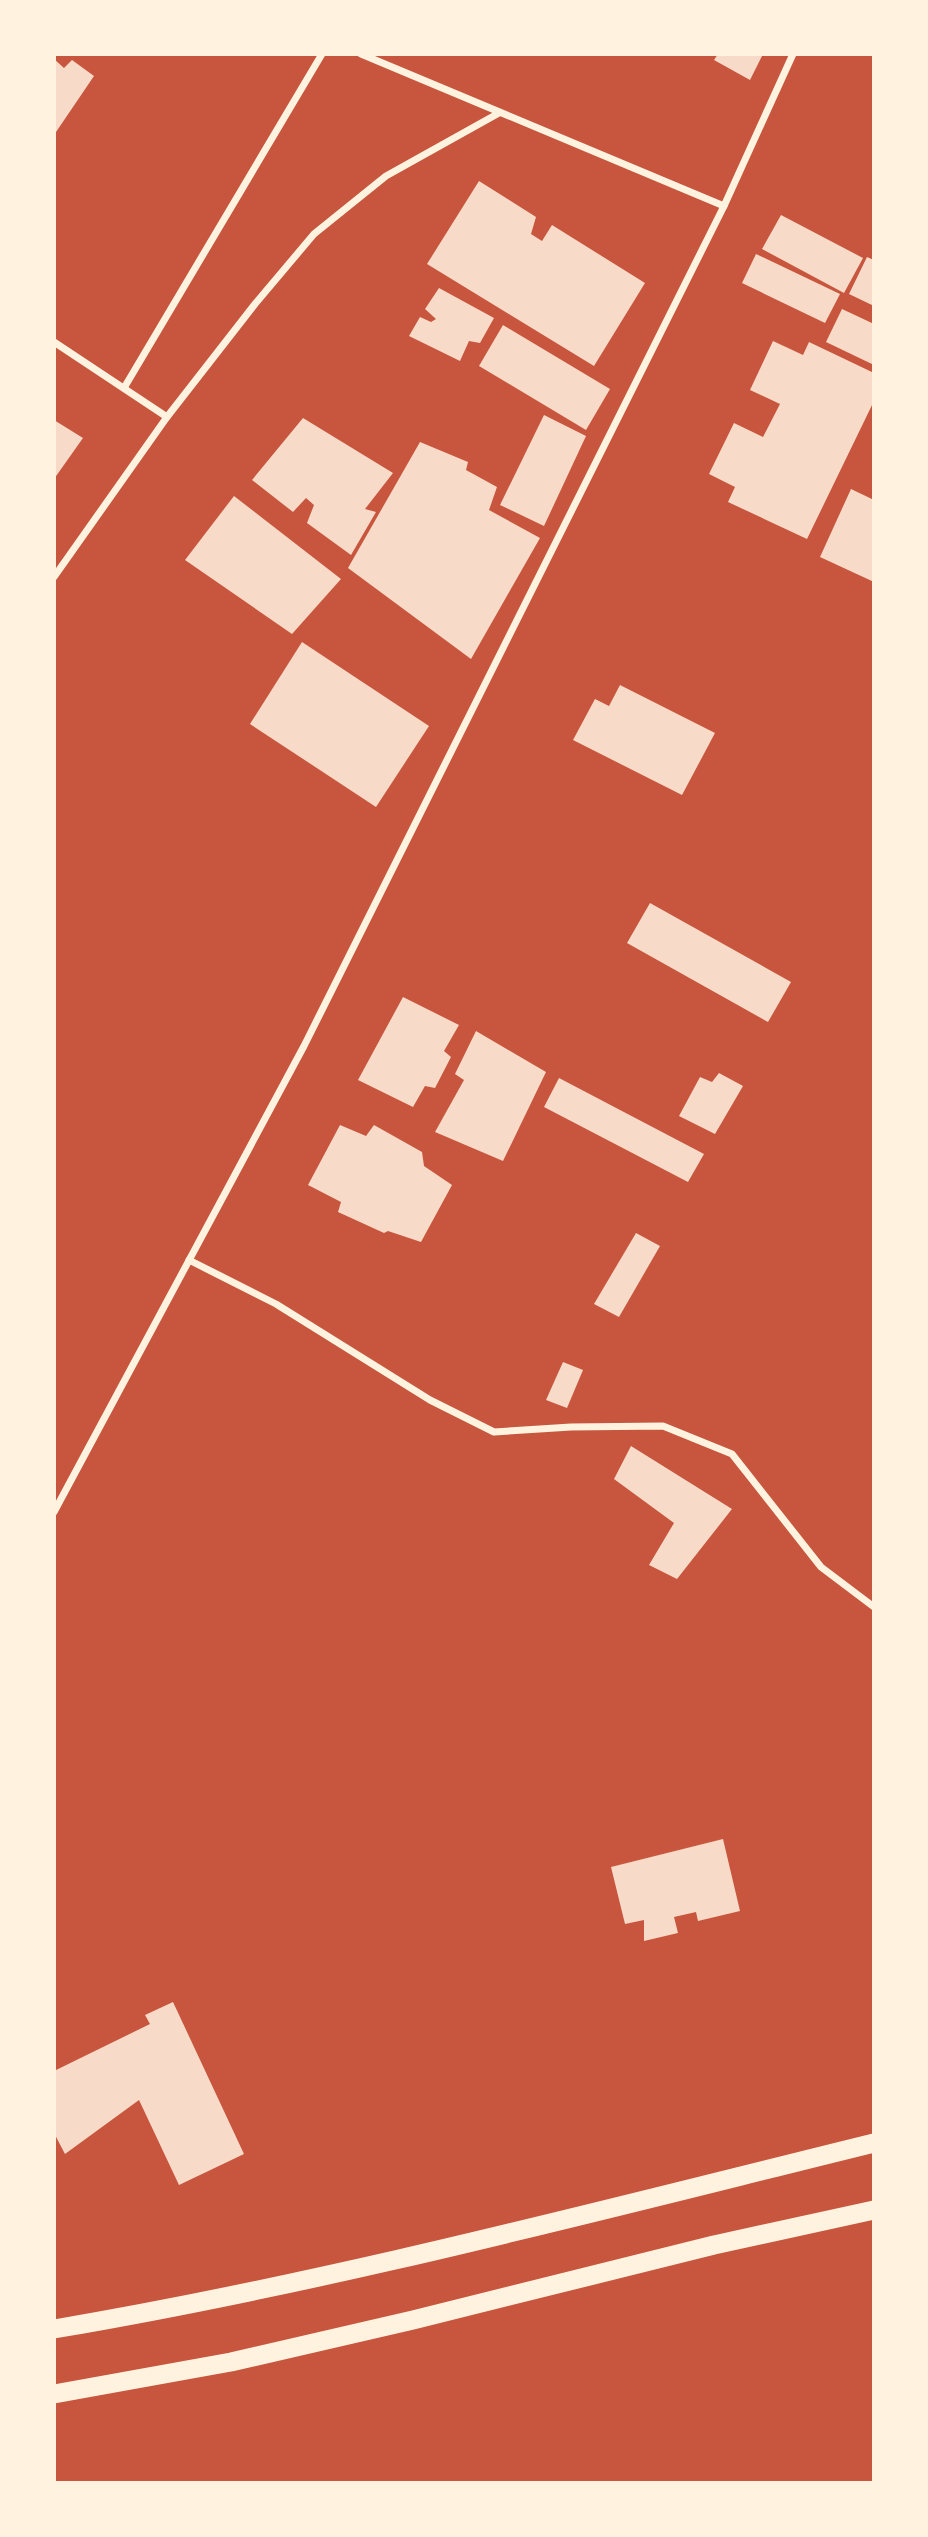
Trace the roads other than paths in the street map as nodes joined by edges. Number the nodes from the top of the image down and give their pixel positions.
1 (322, 54) edge
2 (361, 54) edge
3 (793, 54) edge
4 (499, 113) junction
5 (724, 206) junction
6 (54, 342) edge
7 (124, 388) junction
8 (167, 417) junction
9 (54, 577) edge
10 (189, 1261) junction
11 (54, 1512) edge
12 (874, 1607) edge
13 (874, 2143) edge
14 (874, 2210) edge
15 (54, 2329) edge
16 (54, 2394) edge

1 - 7 street
2 - 4 street
3 - 5 street
4 - 5 street
4 - 8 street
5 - 10 street
6 - 7 street
7 - 8 street
8 - 9 street
10 - 11 street
10 - 12 street
13 - 15 highway
14 - 16 highway

